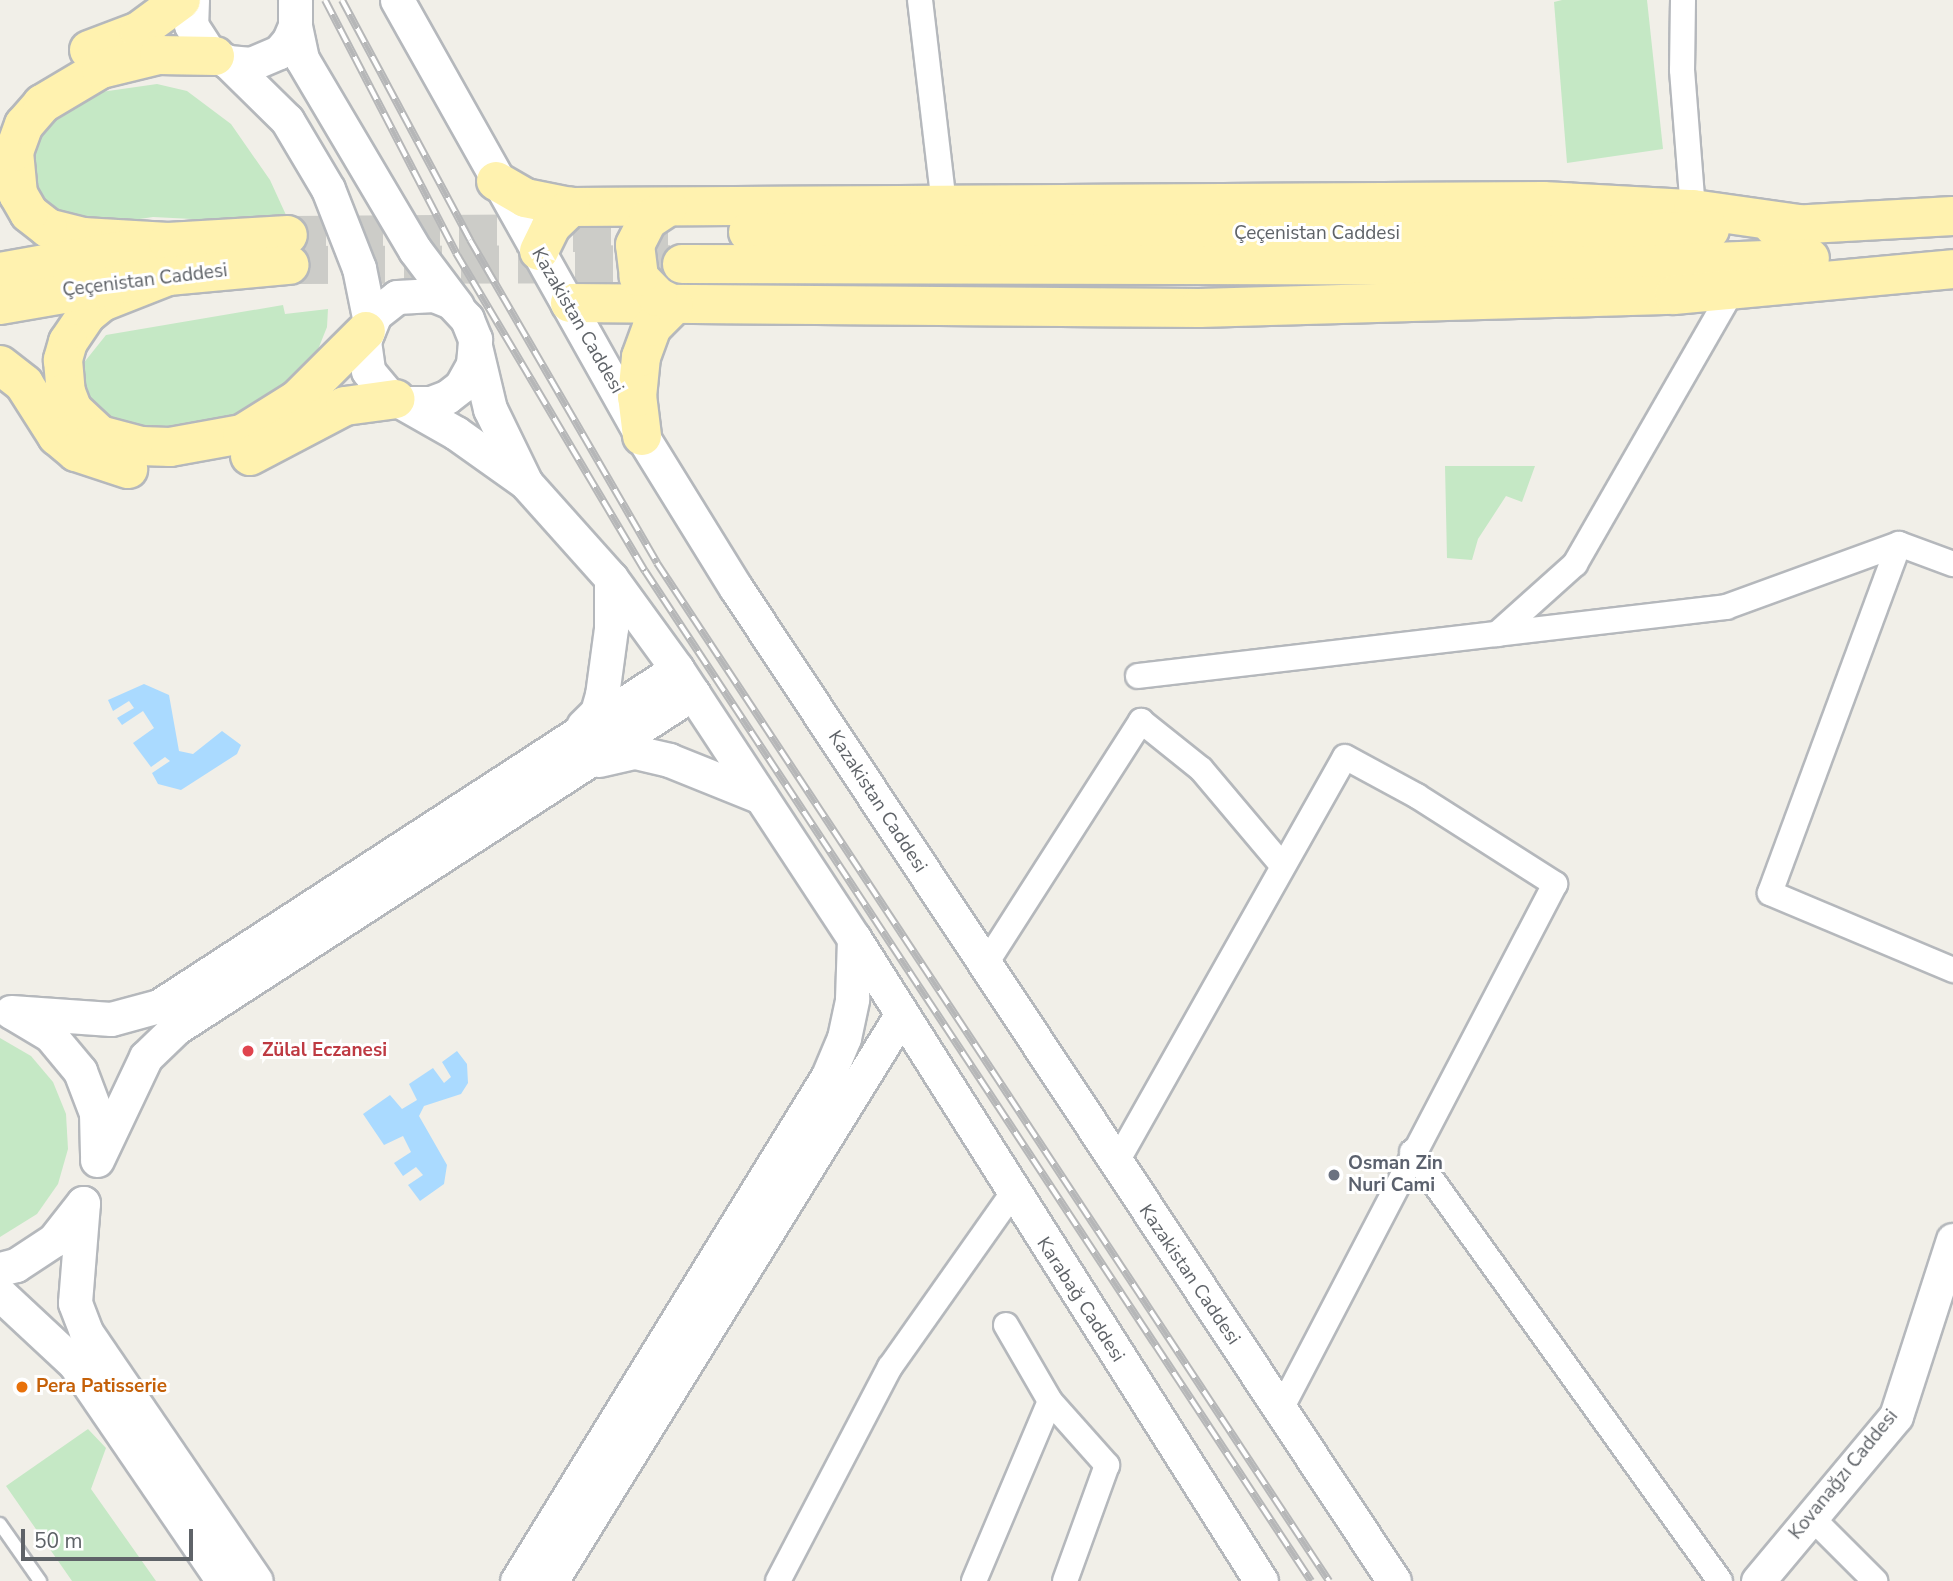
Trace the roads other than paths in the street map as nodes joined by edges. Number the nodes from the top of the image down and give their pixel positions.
1 (181, 0) edge
2 (192, 0) edge
3 (397, 0) edge
4 (920, 0) edge
5 (1683, 0) edge
6 (295, 13) edge
7 (221, 59) junction
8 (0, 120) edge
9 (496, 181) junction
10 (944, 203) junction
11 (571, 207) junction
12 (1693, 209) junction
13 (1953, 216) edge
14 (1799, 224) junction
15 (677, 234) junction
16 (289, 250) tunnel mouth
17 (538, 251) junction
18 (1953, 253) edge
19 (168, 259) junction
20 (1953, 269) edge
21 (0, 272) edge
22 (1733, 289) junction
23 (570, 303) junction
24 (0, 305) edge
25 (674, 305) junction
26 (458, 308) junction
27 (368, 326) junction
28 (475, 346) junction
29 (0, 366) edge
30 (401, 401) junction
31 (642, 436) junction
32 (526, 483) junction
33 (1899, 544) junction
34 (1953, 564) edge
35 (611, 578) junction
36 (1497, 634) junction
37 (1138, 676) dead end
38 (685, 681) junction
39 (580, 750) junction
40 (761, 797) junction
41 (500, 802) junction
42 (1282, 864) junction
43 (854, 938) junction
44 (985, 965) junction
45 (1953, 971) edge
46 (5, 1010) edge
47 (900, 1017) junction
48 (1412, 1152) junction
49 (97, 1160) junction
50 (1115, 1165) junction
51 (1012, 1194) junction
52 (83, 1203) junction
53 (1953, 1240) edge
54 (0, 1269) edge
55 (0, 1294) edge
56 (1006, 1325) dead end
57 (1050, 1401) junction
58 (1280, 1411) junction
59 (1811, 1517) junction
60 (0, 1524) edge
61 (40, 1581) edge
62 (223, 1581) edge
63 (256, 1581) edge
64 (517, 1581) edge
65 (551, 1581) edge
66 (778, 1581) edge
67 (974, 1581) edge
68 (1065, 1581) edge
69 (1261, 1581) edge
70 (1394, 1581) edge
71 (1720, 1581) edge
72 (1758, 1581) edge
73 (1875, 1581) edge

1 - 8 main road
2 - 7 main road
3 - 9 main road, Kazakistan Caddesi
4 - 10 street
5 - 12 street
6 - 7 main road
6 - 26 main road
7 - 19 main road
7 - 27 main road
9 - 11 main road
9 - 17 main road, Kazakistan Caddesi
10 - 12 main road
10 - 15 main road
11 - 15 main road
11 - 17 main road
12 - 14 main road
13 - 14 main road, Çeçenistan Caddesi
14 - 15 main road, Çeçenistan Caddesi
15 - 18 main road, Çeçenistan Caddesi
15 - 25 main road
16 - 19 main road, Çeçenistan Caddesi
17 - 23 main road, Kazakistan Caddesi
19 - 21 main road, Çeçenistan Caddesi
19 - 24 main road, Çeçenistan Caddesi
19 - 27 main road
20 - 22 main road
22 - 25 main road
22 - 36 street
23 - 25 main road
23 - 31 main road, Kazakistan Caddesi
25 - 31 main road
26 - 27 main road
26 - 28 main road
27 - 30 main road
28 - 30 main road
28 - 32 main road
29 - 30 main road
30 - 32 main road
31 - 44 main road, Kazakistan Caddesi
32 - 35 main road, Karabağ Caddesi
33 - 34 street
33 - 36 street
33 - 45 street
35 - 38 main road, Karabağ Caddesi
35 - 39 main road
36 - 37 street
38 - 39 main road
38 - 40 main road, Karabağ Caddesi
39 - 40 main road
39 - 41 main road
40 - 43 main road, Karabağ Caddesi
41 - 46 main road
41 - 49 main road
42 - 44 street
42 - 48 street
42 - 50 street
43 - 47 main road, Karabağ Caddesi
43 - 64 main road
44 - 50 main road, Kazakistan Caddesi
46 - 49 main road
47 - 51 main road, Karabağ Caddesi
47 - 65 main road
48 - 58 street
48 - 71 street
49 - 52 main road
50 - 58 main road, Kazakistan Caddesi
51 - 66 street
51 - 69 main road, Karabağ Caddesi
52 - 54 main road
52 - 63 main road
53 - 59 main road, Kovanağzı Caddesi
55 - 62 main road
56 - 57 street
57 - 67 street
57 - 68 street
58 - 70 main road, Kazakistan Caddesi
59 - 72 main road, Kovanağzı Caddesi
59 - 73 street
60 - 61 lane

